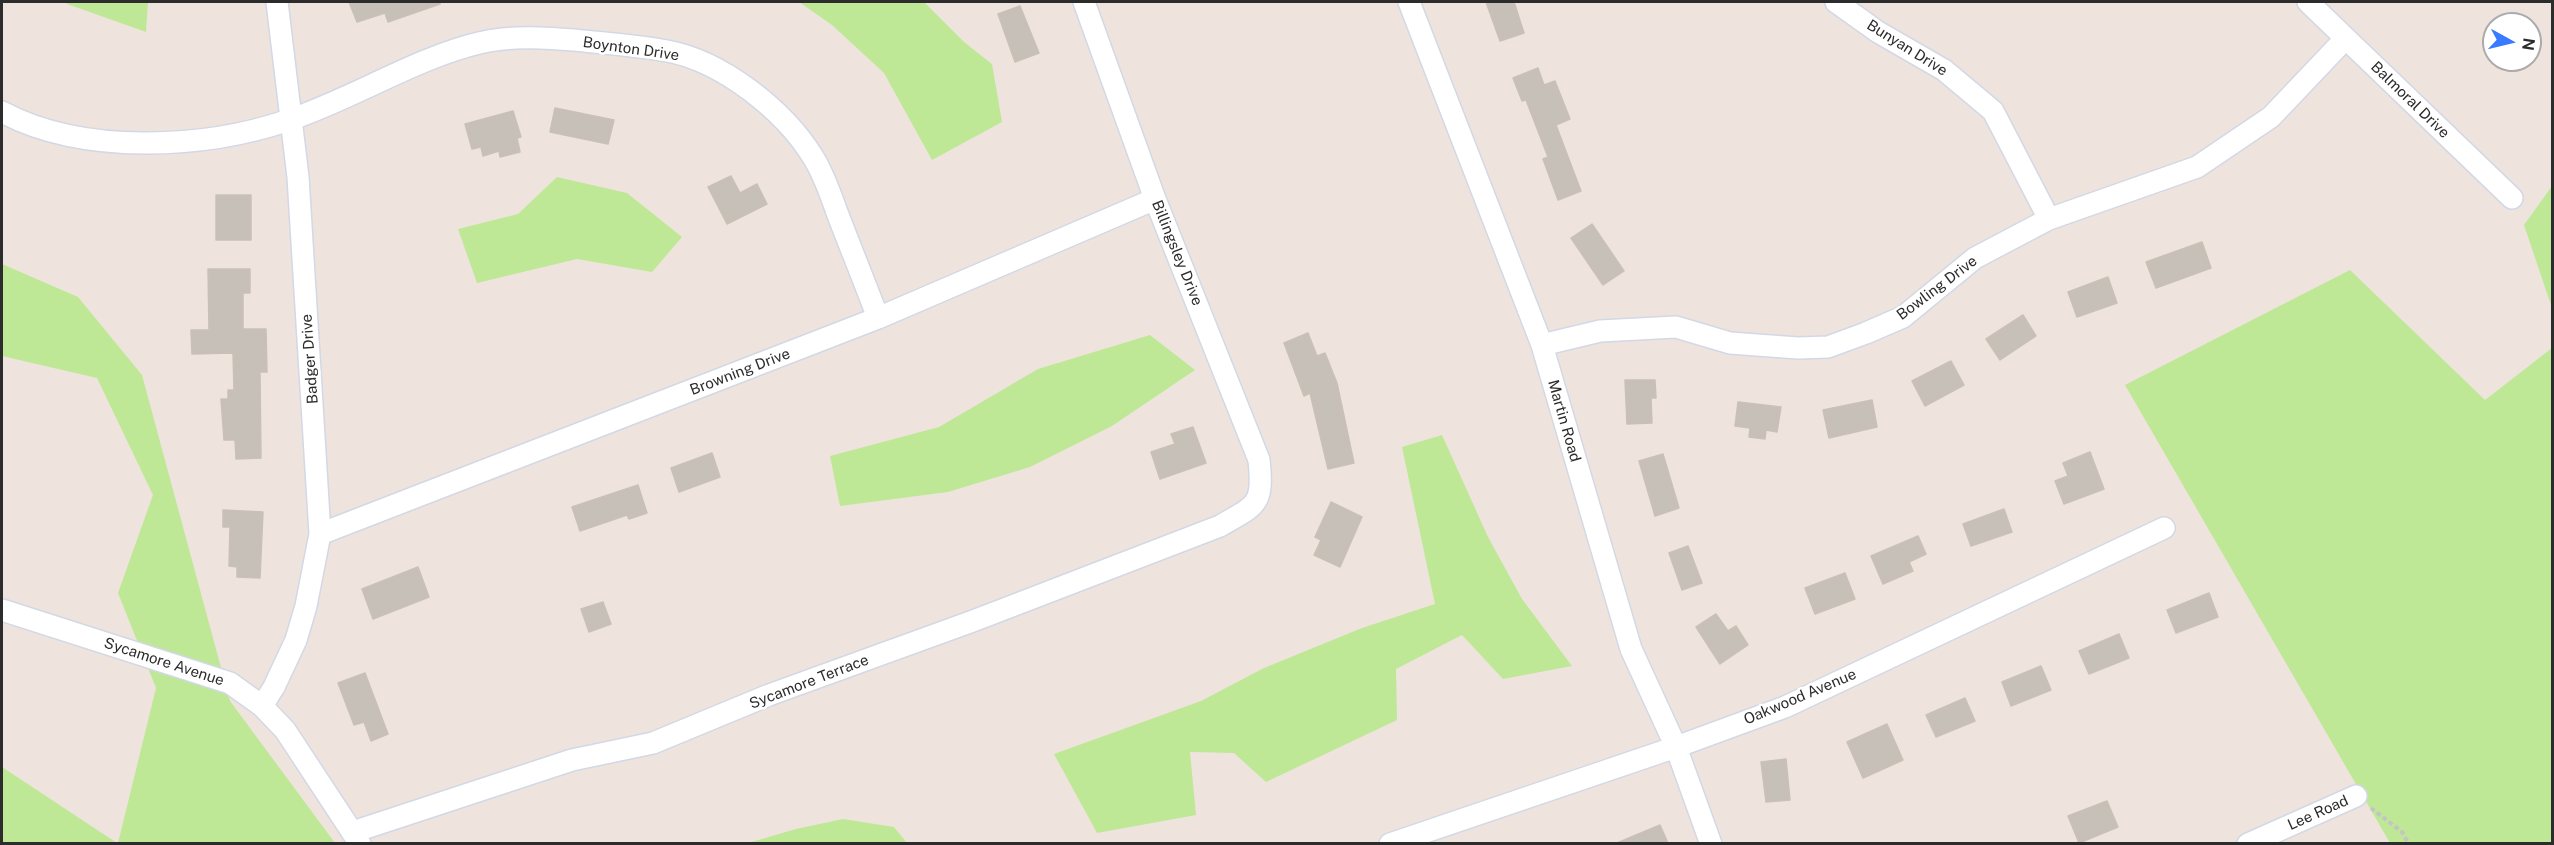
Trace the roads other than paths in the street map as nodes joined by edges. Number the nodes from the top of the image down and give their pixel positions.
1 (277, 2) edge
2 (1084, 2) edge
3 (1409, 2) edge
4 (1836, 2) edge
5 (2307, 2) edge
6 (2345, 39) junction
7 (2, 112) edge
8 (290, 120) junction
9 (2512, 198) dead end
10 (1155, 200) junction
11 (2049, 219) junction
12 (878, 318) junction
13 (1542, 345) junction
14 (1256, 505) joint
15 (2164, 528) dead end
16 (320, 534) junction
17 (2, 610) edge
18 (262, 706) junction
19 (1676, 747) junction
20 (2356, 796) road end
21 (356, 838) edge
22 (1390, 843) edge
23 (1712, 843) edge
24 (2248, 843) edge

1 - 8 street, Badger Drive
2 - 10 street, Billingsley Drive
3 - 13 street, Martin Road
4 - 11 street, Bunyan Drive
5 - 6 street, Balmoral Drive
6 - 9 street, Balmoral Drive
6 - 11 street, Bowling Drive
7 - 8 street
8 - 12 street, Boynton Drive
8 - 16 street, Badger Drive
10 - 12 street, Browning Drive
10 - 14 street, Billingsley Drive
11 - 13 street, Bowling Drive
12 - 16 street, Browning Drive
13 - 19 street, Martin Road
14 - 21 street, Sycamore Terrace
15 - 19 street, Oakwood Avenue
16 - 18 street, Badger Drive
17 - 18 street, Sycamore Avenue
18 - 21 street, Sycamore Avenue
19 - 22 street, Oakwood Avenue
19 - 23 street, Martin Road
20 - 24 street, Lee Road

